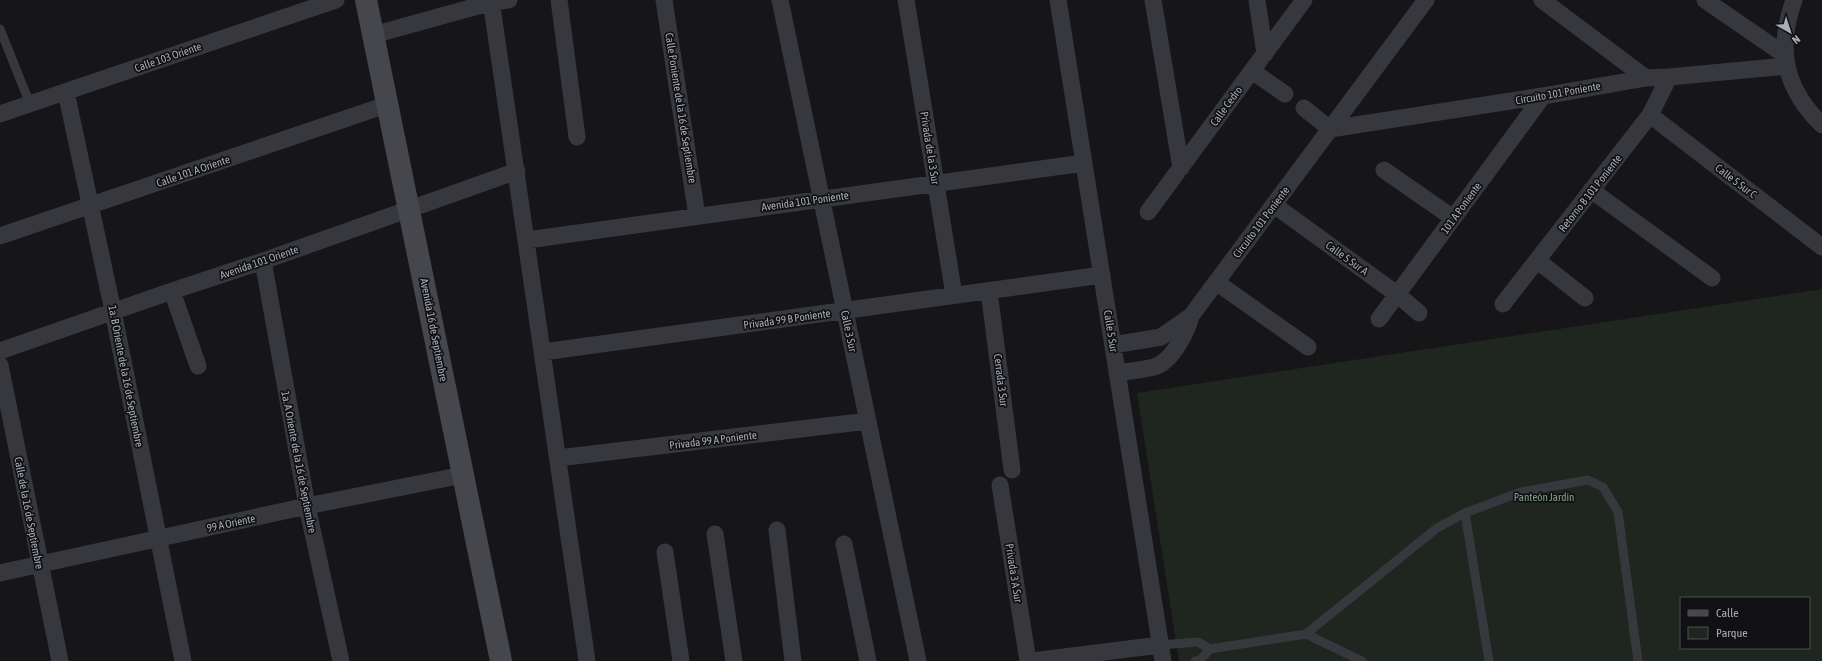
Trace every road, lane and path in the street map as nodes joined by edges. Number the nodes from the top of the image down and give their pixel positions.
1 (336, 0) edge
2 (366, 0) edge
3 (509, 0) edge
4 (559, 0) edge
5 (664, 0) edge
6 (780, 0) edge
7 (906, 0) edge
8 (1058, 0) edge
9 (1153, 0) edge
10 (1257, 0) edge
11 (1304, 0) edge
12 (1426, 0) edge
13 (1542, 0) edge
14 (1705, 0) edge
15 (1794, 0) edge
16 (492, 1) edge
17 (0, 29) edge
18 (372, 35) junction
19 (1265, 54) junction
20 (1786, 61) junction
21 (1252, 71) junction
22 (1669, 77) junction
23 (1646, 78) junction
24 (66, 92) junction
25 (1285, 94) dead end
26 (1543, 96) junction
27 (30, 104) junction
28 (386, 105) junction
29 (1304, 108) dead end
30 (0, 114) edge
31 (1650, 115) junction
32 (1822, 125) edge
33 (1330, 129) junction
34 (577, 137) dead end
35 (1084, 163) junction
36 (1181, 168) junction
37 (1384, 170) dead end
38 (517, 171) junction
39 (936, 184) junction
40 (1591, 190) junction
41 (822, 199) junction
42 (1274, 205) junction
43 (91, 206) junction
44 (409, 208) junction
45 (1148, 212) dead end
46 (697, 216) junction
47 (1453, 218) junction
48 (0, 236) edge
49 (527, 240) junction
50 (1822, 247) edge
51 (263, 261) junction
52 (1538, 261) junction
53 (1102, 275) junction
54 (1712, 278) dead end
55 (1216, 282) junction
56 (989, 290) junction
57 (172, 291) junction
58 (954, 295) junction
59 (1398, 295) junction
60 (1585, 298) dead end
61 (1503, 304) dead end
62 (114, 311) junction
63 (845, 311) junction
64 (1419, 313) dead end
65 (1191, 316) junction
66 (1379, 319) dead end
67 (1113, 345) junction
68 (1308, 347) dead end
69 (0, 352) edge
70 (543, 352) junction
71 (0, 365) edge
72 (198, 366) dead end
73 (1117, 373) junction
74 (868, 421) junction
75 (558, 458) junction
76 (1012, 470) dead end
77 (463, 475) junction
78 (1000, 485) dead end
79 (307, 506) junction
80 (1465, 513) junction
81 (777, 530) dead end
82 (715, 534) dead end
83 (159, 538) junction
84 (844, 544) dead end
85 (665, 552) dead end
86 (39, 564) junction
87 (0, 573) edge
88 (1306, 634) junction
89 (1210, 649) junction
90 (1162, 653) edge
91 (1359, 660) edge
92 (60, 661) edge
93 (183, 661) edge
94 (341, 661) edge
95 (501, 661) edge
96 (587, 661) edge
97 (681, 661) edge
98 (734, 661) edge
99 (793, 661) edge
100 (868, 661) edge
101 (918, 661) edge
102 (1028, 661) edge
103 (1032, 661) edge
104 (1195, 661) edge
105 (1489, 661) edge
106 (1638, 661) edge

1 - 24 street, Calle 103 Oriente
2 - 18 main road, Avenida 16 de Septiembre
3 - 16 street
4 - 34 street
5 - 46 street, Calle Poniente de la 16 de Septiembre
6 - 41 street, Calle 3 Sur
7 - 39 street, Privada de la 3 Sur
8 - 35 street, Calle 5 Sur
9 - 36 street
10 - 19 street
11 - 19 street, Calle Cedro
12 - 33 street, Circuito 101 Poniente
13 - 23 street
14 - 20 street
15 - 20 street
16 - 18 street
16 - 38 street
17 - 27 lane
18 - 28 main road, Avenida 16 de Septiembre
19 - 21 street, Calle Cedro
20 - 22 street, Circuito 101 Poniente
20 - 32 street
21 - 25 street
21 - 36 street, Calle Cedro
22 - 23 street, Circuito 101 Poniente
22 - 31 street, Retorno B 101 Poniente
23 - 26 street, Circuito 101 Poniente
24 - 27 street, Calle 103 Oriente
24 - 43 street, 1a. B Oriente de la 16 de Septiembre
26 - 33 street, Circuito 101 Poniente
26 - 47 street, 101 A Poniente
27 - 30 street, Calle 103 Oriente
28 - 43 street, Calle 101 A Oriente
28 - 44 main road, Avenida 16 de Septiembre
29 - 33 street
31 - 40 street, Retorno B 101 Poniente
31 - 50 street, Calle 5 Sur C
33 - 42 street, Circuito 101 Poniente
35 - 39 street, Avenida 101 Poniente
35 - 53 street, Calle 5 Sur
36 - 45 street, Calle Cedro
37 - 47 street
38 - 44 street, Avenida 101 Oriente
38 - 49 street
39 - 41 street, Avenida 101 Poniente
39 - 58 street, Privada de la 3 Sur
40 - 52 street, Retorno B 101 Poniente
40 - 54 street
41 - 46 street, Avenida 101 Poniente
41 - 63 street, Calle 3 Sur
42 - 55 street, Circuito 101 Poniente
42 - 59 street, Calle 5 Sur A
43 - 48 street, Calle 101 A Oriente
43 - 62 street, 1a. B Oriente de la 16 de Septiembre
44 - 51 street, Avenida 101 Oriente
44 - 77 main road, Avenida 16 de Septiembre
46 - 49 street, Avenida 101 Poniente
47 - 59 street, 101 A Poniente
49 - 70 street
51 - 57 street, Avenida 101 Oriente
51 - 79 street, 1a. A Oriente de la 16 de Septiembre
52 - 60 street
52 - 61 street, Retorno B 101 Poniente
53 - 56 street, Privada 99 B Poniente
53 - 67 street, Calle 5 Sur
55 - 65 street, Circuito 101 Poniente
55 - 68 street
56 - 58 street, Privada 99 B Poniente
56 - 76 street, Cerrada 3 Sur
57 - 62 street, Avenida 101 Oriente
57 - 72 street
58 - 63 street, Privada 99 B Poniente
59 - 64 street, Calle 5 Sur A
59 - 66 street, 101 A Poniente
62 - 69 street, Avenida 101 Oriente
62 - 83 street, 1a. B Oriente de la 16 de Septiembre
63 - 70 street, Privada 99 B Poniente
63 - 74 street, Calle 3 Sur
65 - 67 street, Circuito 101 Poniente
65 - 73 street, Circuito 101 Poniente
67 - 73 street, Calle 5 Sur
70 - 75 street
71 - 86 street, Calle de la 16 de Septiembre
73 - 90 street, Calle 5 Sur
74 - 75 street, Privada 99 A Poniente
74 - 101 street, Calle 3 Sur
75 - 96 street
77 - 79 street, 99 A Oriente
77 - 95 main road, Avenida 16 de Septiembre
78 - 102 street, Privada 3 A Sur
79 - 83 street, 99 A Oriente
79 - 94 street, 1a. A Oriente de la 16 de Septiembre
80 - 88 lane
80 - 105 lane
80 - 106 lane
81 - 99 street
82 - 98 street
83 - 86 street, 99 A Oriente
83 - 93 street, 1a. B Oriente de la 16 de Septiembre
84 - 100 street
85 - 97 street
86 - 87 street, 99 A Oriente
86 - 92 street, Calle de la 16 de Septiembre
88 - 89 lane
88 - 91 lane
89 - 90 lane
89 - 104 lane
90 - 103 street

